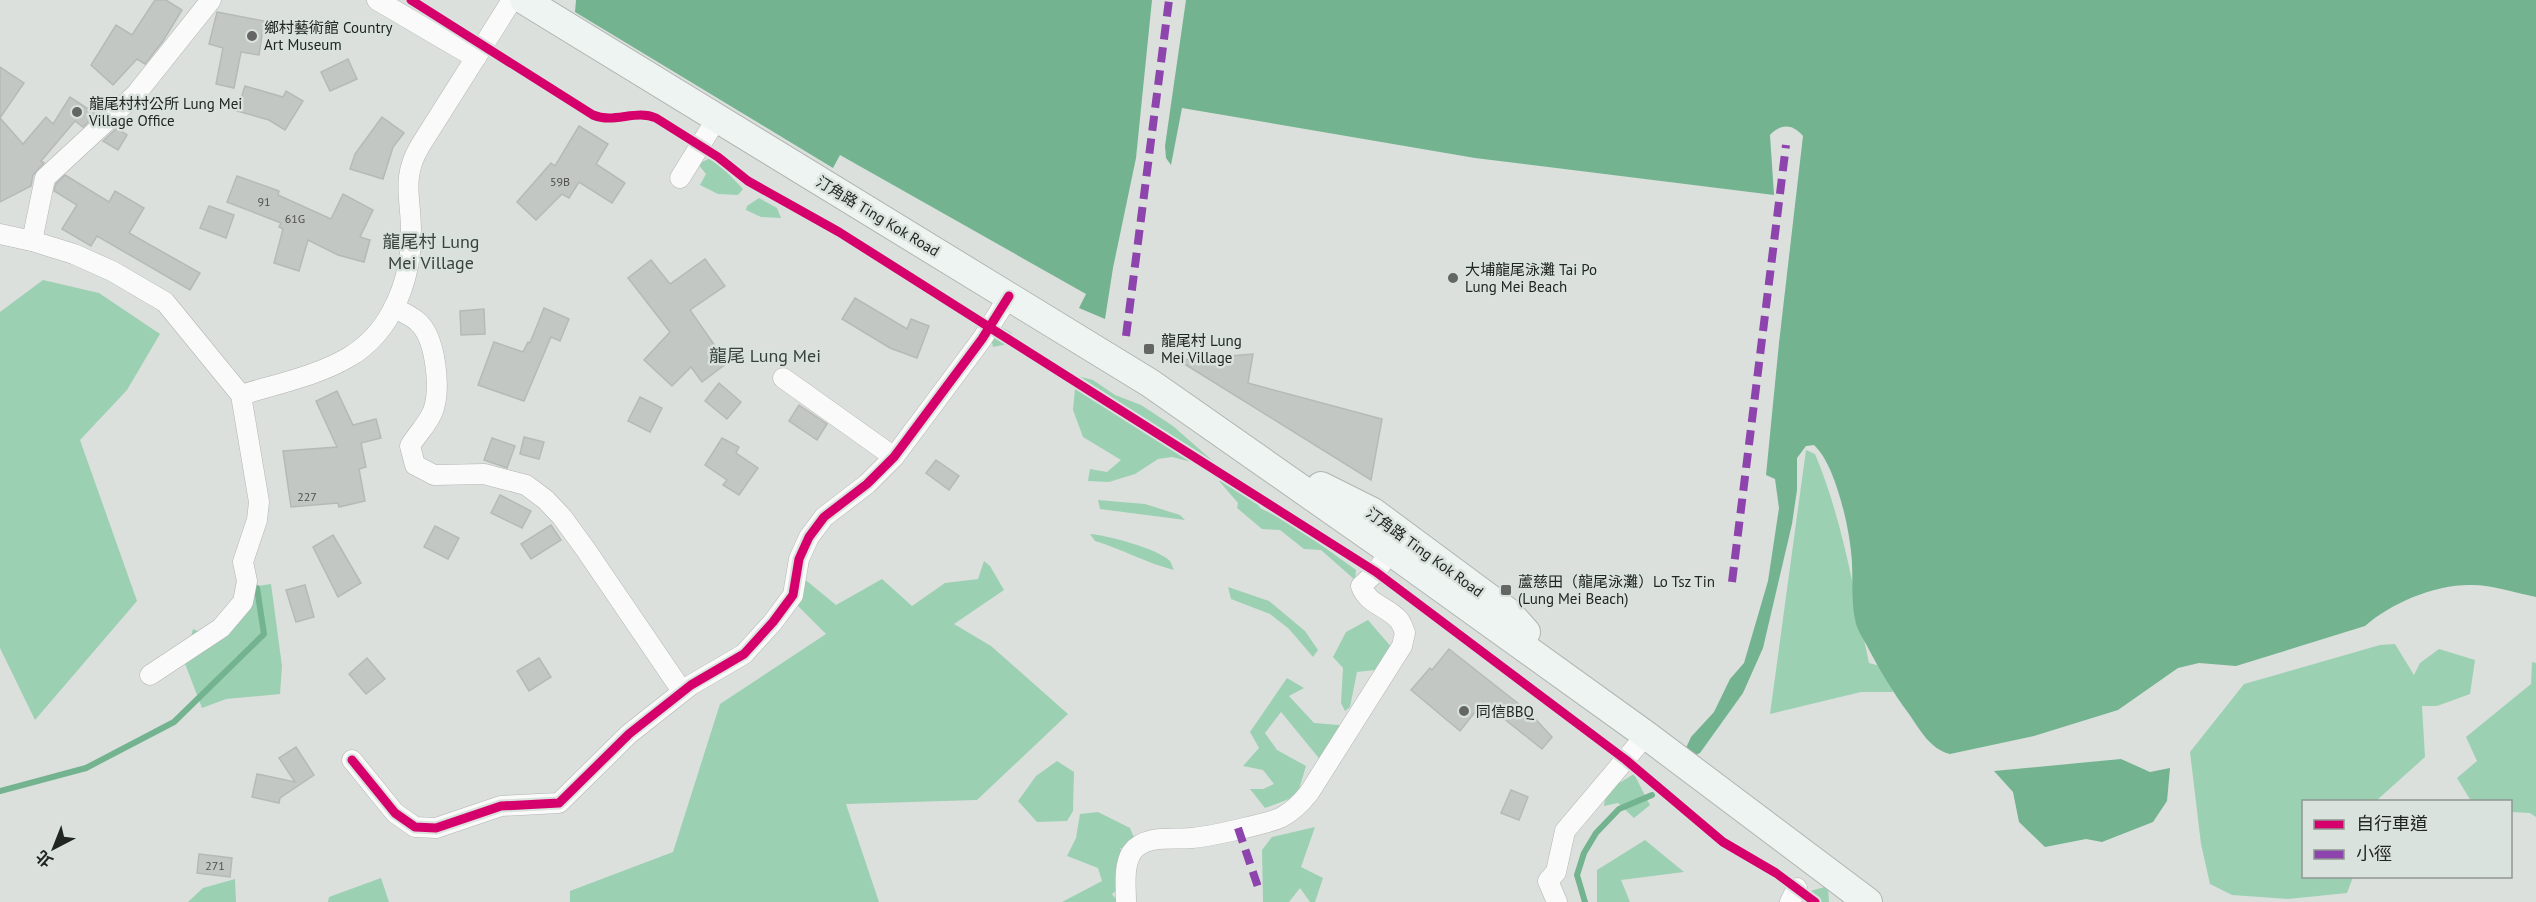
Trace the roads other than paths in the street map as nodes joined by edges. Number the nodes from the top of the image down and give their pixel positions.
1 (211, 0) edge
2 (377, 0) edge
3 (512, 0) edge
4 (524, 0) edge
5 (476, 58) junction
6 (717, 118) junction
7 (680, 178) dead end
8 (0, 235) edge
9 (32, 241) junction
10 (1009, 296) junction
11 (394, 307) junction
12 (783, 378) dead end
13 (241, 395) junction
14 (1228, 438) junction
15 (894, 457) junction
16 (1390, 551) junction
17 (150, 675) dead end
18 (1568, 679) junction
19 (682, 691) junction
20 (1646, 735) junction
21 (352, 760) dead end
22 (1126, 902) edge
23 (1557, 902) edge
24 (1868, 902) edge

1 - 9 street
2 - 5 street
3 - 5 street
4 - 6 main road, 汀角路 Ting Kok Road
5 - 11 street
6 - 7 street
6 - 10 main road, 汀角路 Ting Kok Road
8 - 9 street
9 - 13 street
10 - 14 main road, 汀角路 Ting Kok Road
10 - 15 street
11 - 13 street
11 - 19 street
12 - 15 street
13 - 17 street
14 - 16 main road, 汀角路 Ting Kok Road
14 - 18 main road, 汀角路 Ting Kok Road
15 - 19 street
16 - 18 main road, 汀角路 Ting Kok Road
16 - 22 street
18 - 20 main road, 汀角路 Ting Kok Road
19 - 21 street
20 - 23 street
20 - 24 main road, 汀角路 Ting Kok Road

